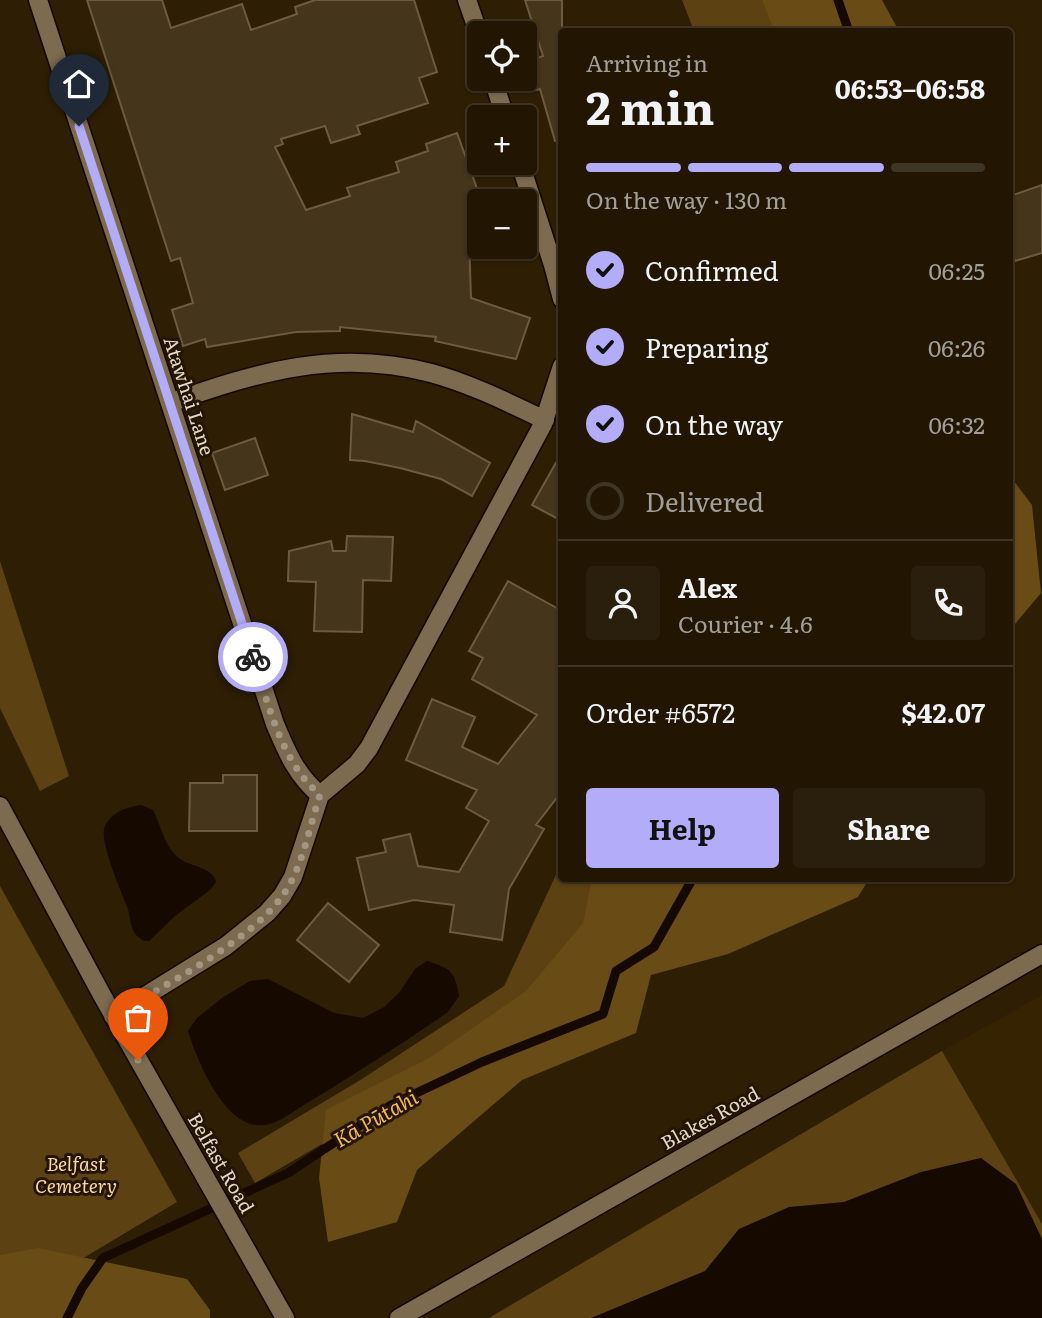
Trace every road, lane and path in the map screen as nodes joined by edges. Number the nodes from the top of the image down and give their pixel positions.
1 (38, 0) edge
2 (467, 0) edge
3 (474, 21) edge
4 (524, 175) edge
5 (558, 282) edge
6 (558, 379) edge
7 (170, 403) junction
8 (545, 420) junction
9 (320, 795) junction
10 (0, 806) edge
11 (1042, 954) edge
12 (113, 1016) junction
13 (285, 1318) edge
14 (399, 1318) edge

1 - 7 street, Atawhai Lane
2 - 3 street
4 - 5 street
6 - 8 street
7 - 8 street
7 - 9 street, Atawhai Lane
8 - 9 street
9 - 12 street
10 - 12 street, Belfast Road
11 - 14 street, Blakes Road
12 - 13 street, Belfast Road

